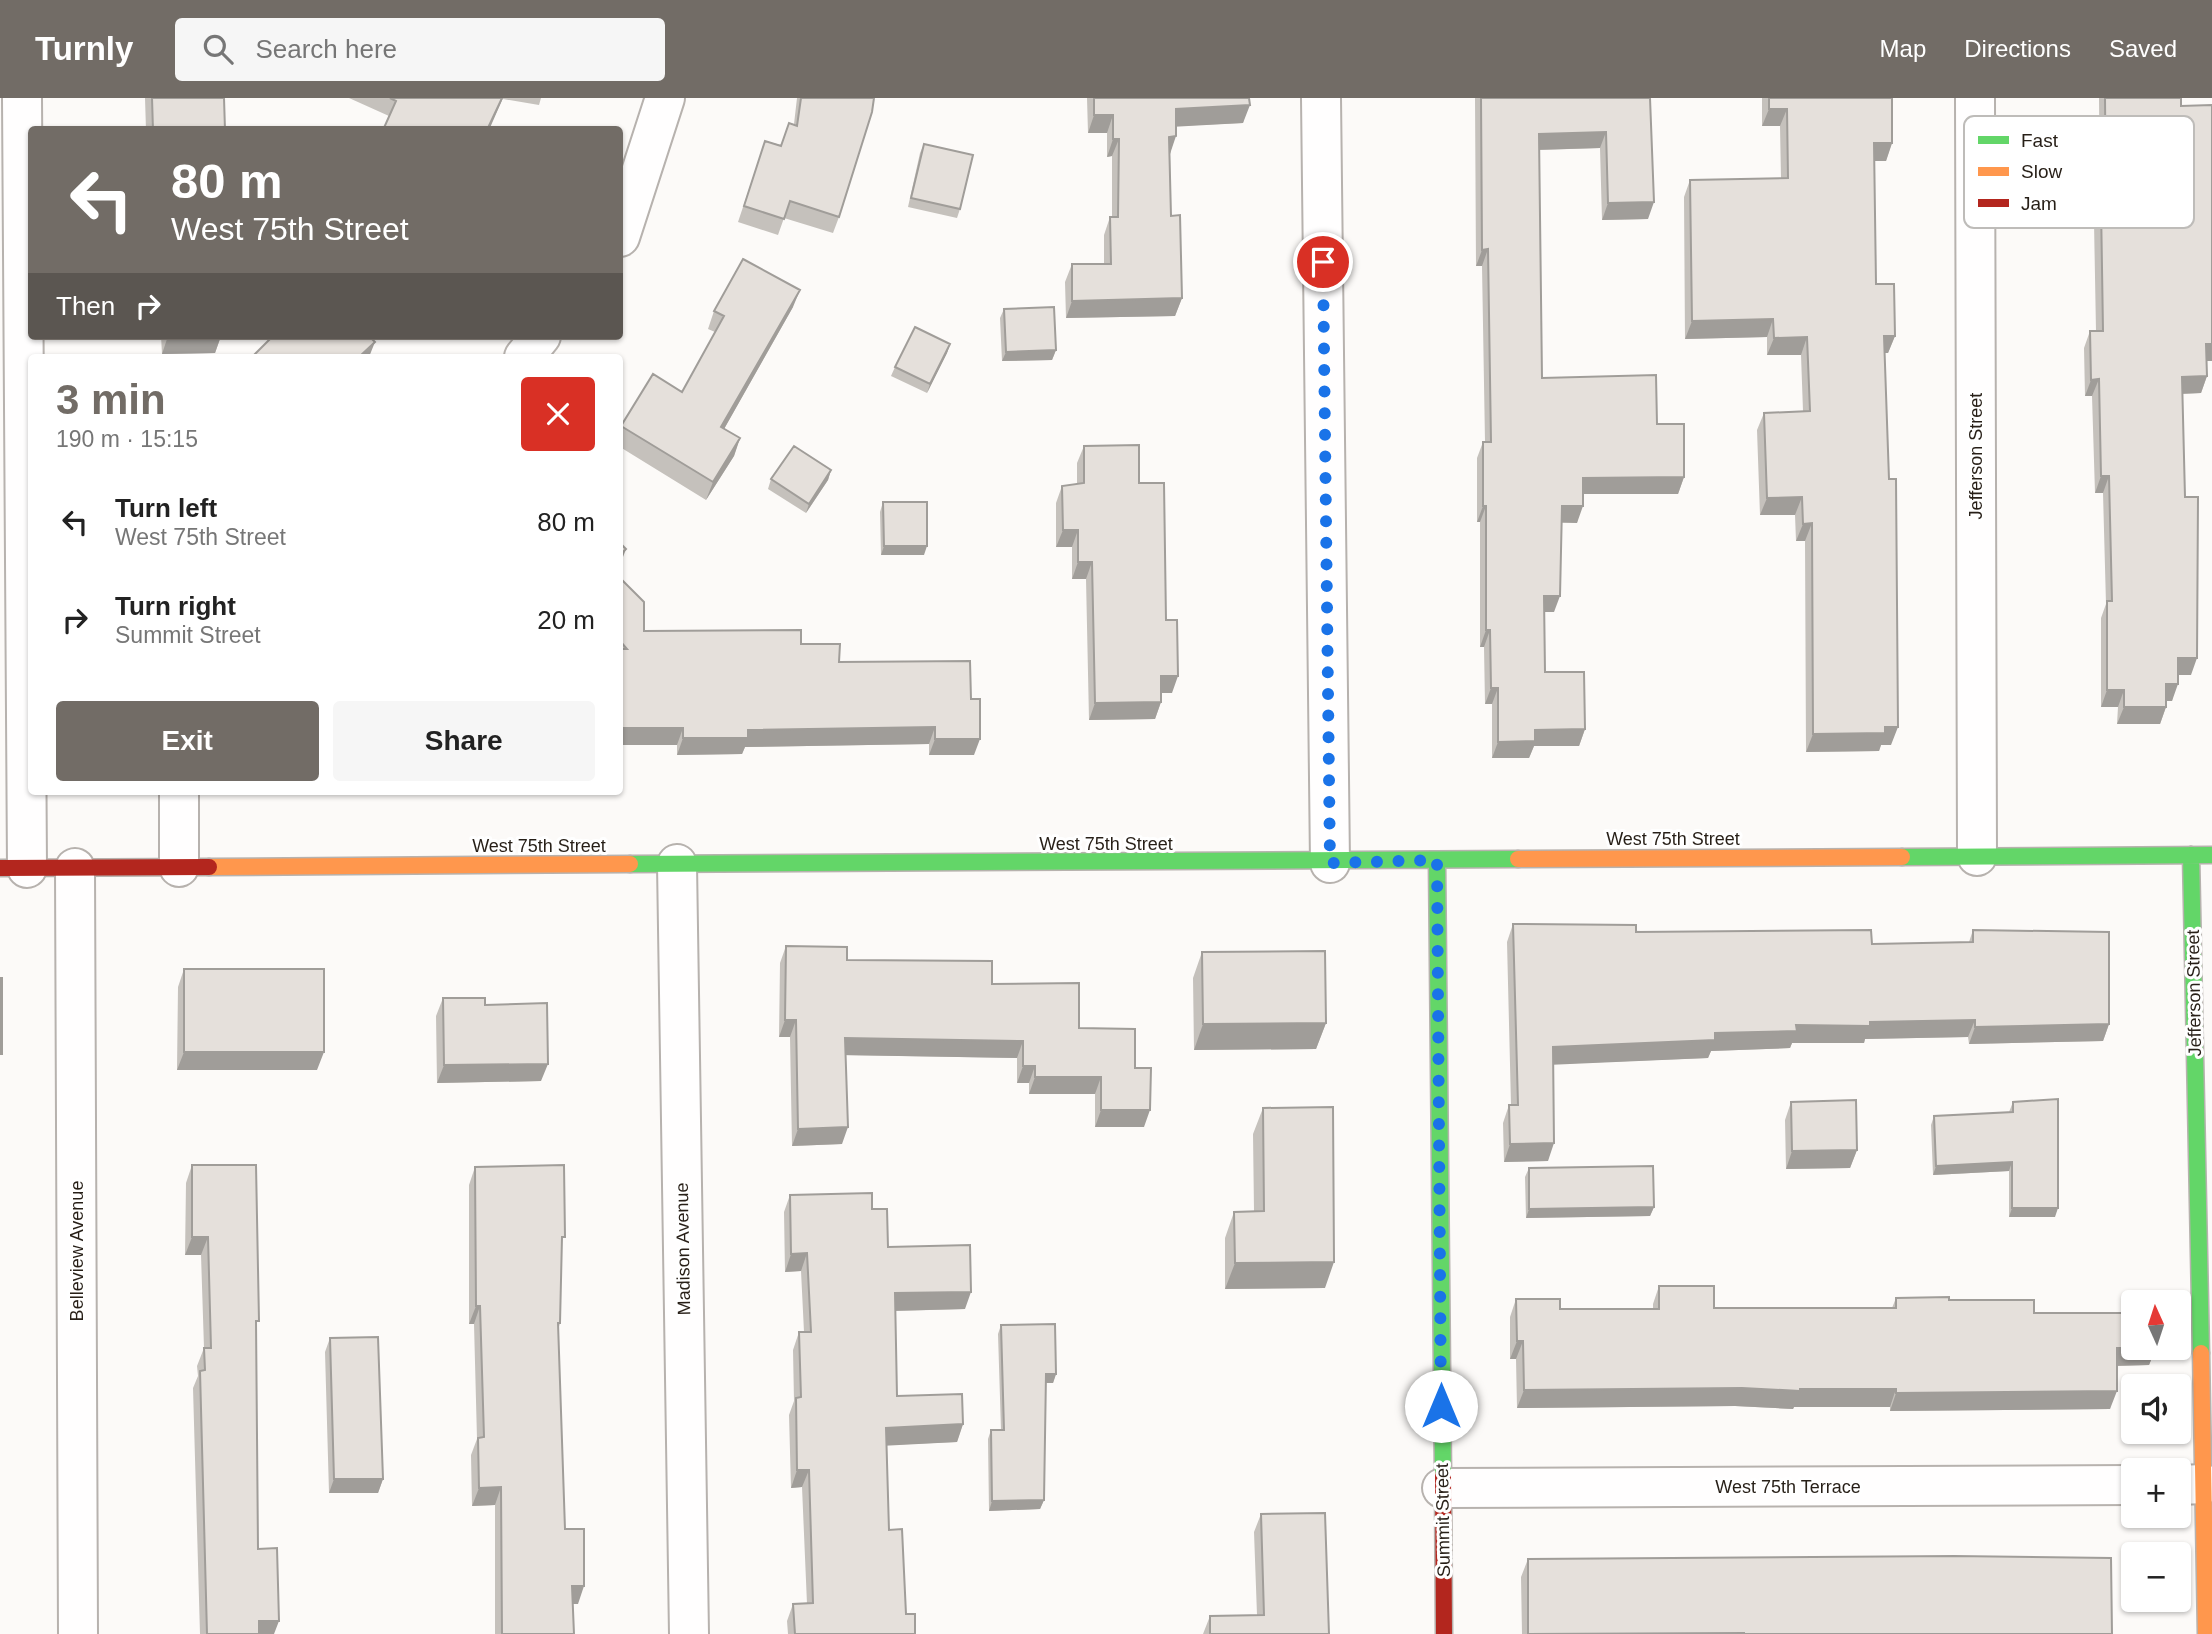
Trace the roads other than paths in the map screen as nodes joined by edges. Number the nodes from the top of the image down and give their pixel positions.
1 (22, 98) edge
2 (665, 98) edge
3 (1321, 98) edge
4 (1975, 98) edge
5 (1975, 116) edge
6 (623, 228) edge
7 (1975, 228) edge
8 (538, 340) edge
9 (526, 354) edge
10 (28, 632) edge
11 (28, 731) edge
12 (179, 795) edge
13 (2191, 855) junction
14 (2212, 855) edge
15 (1977, 856) junction
16 (1437, 860) junction
17 (1330, 863) junction
18 (677, 864) junction
19 (179, 867) junction
20 (14, 868) edge
21 (75, 868) junction
22 (2191, 1458) edge
23 (2121, 1485) edge
24 (2191, 1485) edge
25 (1442, 1488) junction
26 (78, 1634) edge
27 (689, 1634) edge
28 (1444, 1634) edge
29 (2206, 1634) edge

1 - 10 street
2 - 6 street
3 - 17 street
4 - 5 street, Jefferson Street
7 - 15 street, Jefferson Street
8 - 9 street
11 - 20 street
12 - 19 street
13 - 14 main road, West 75th Street
13 - 15 main road, West 75th Street
13 - 22 main road, Jefferson Street
15 - 16 main road, West 75th Street
16 - 17 main road, West 75th Street
16 - 25 main road, Summit Street
17 - 18 main road, West 75th Street
18 - 19 main road, West 75th Street
18 - 27 street, Madison Avenue
19 - 21 main road, West 75th Street
20 - 21 main road, West 75th Street
21 - 26 street, Belleview Avenue
23 - 25 street, West 75th Terrace
24 - 29 main road, Jefferson Street
25 - 28 main road, Summit Street

